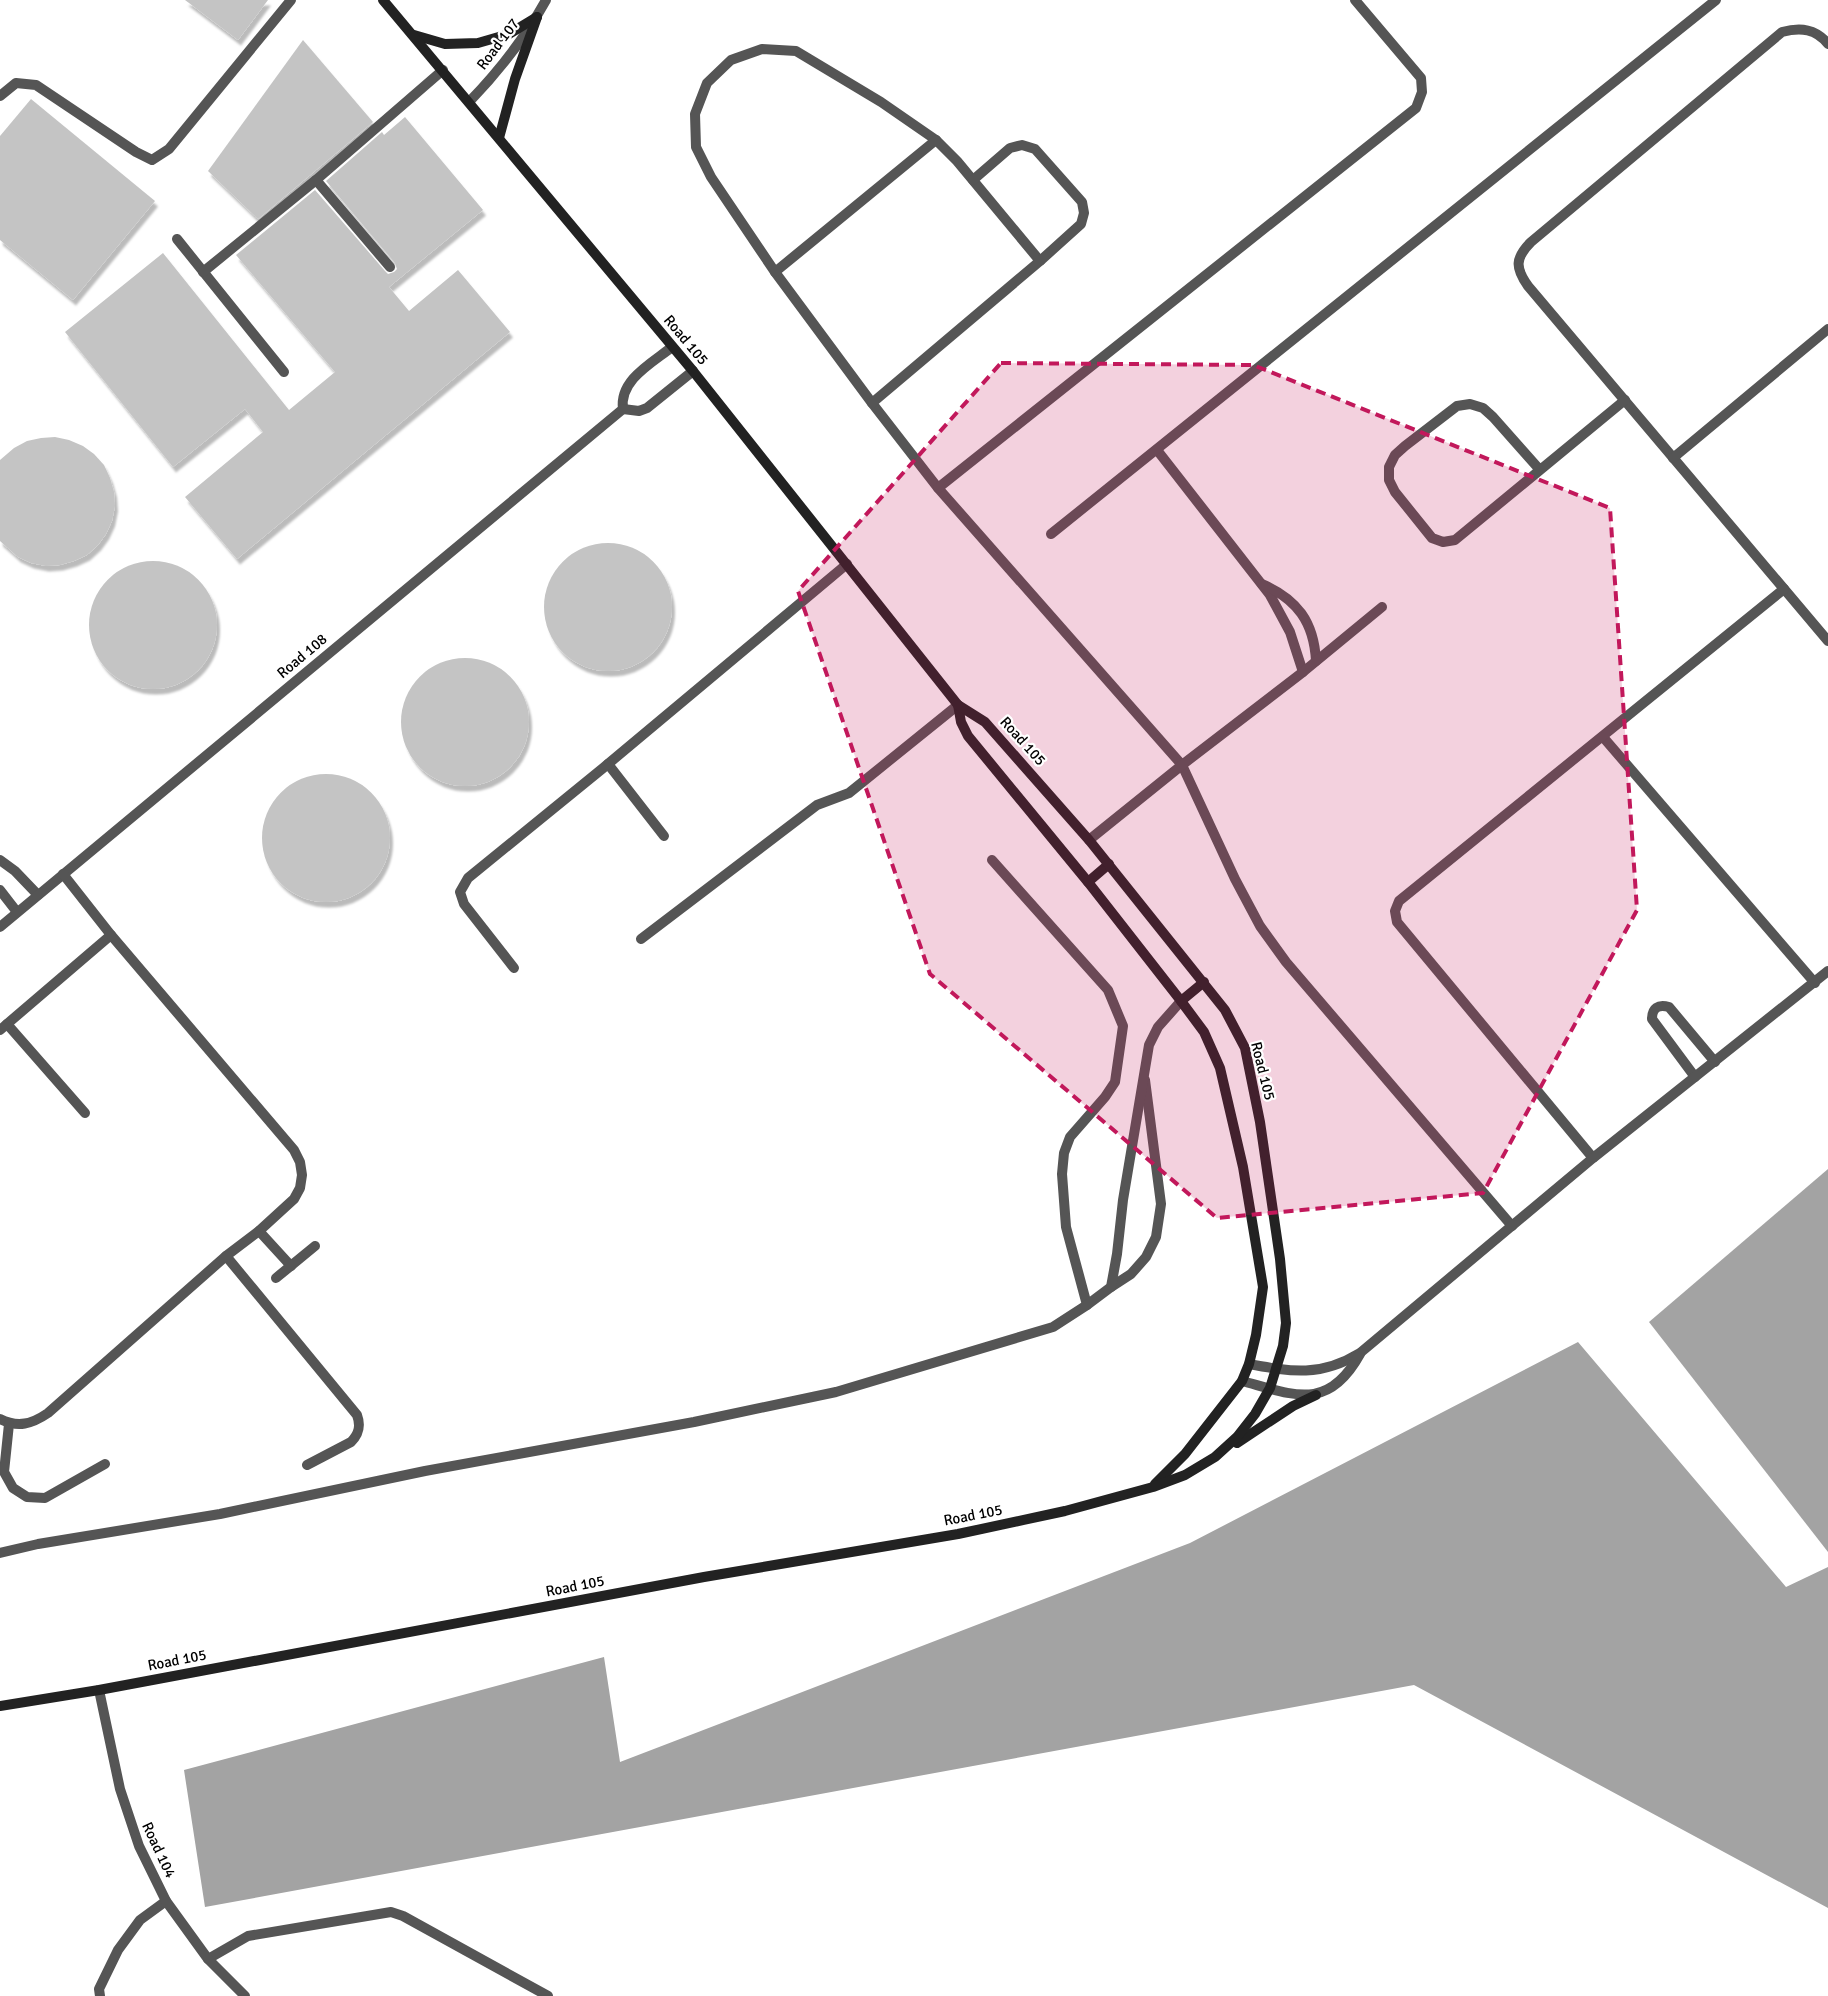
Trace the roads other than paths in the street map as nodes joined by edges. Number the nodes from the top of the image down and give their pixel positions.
1 (291, 0) edge
2 (383, 0) edge
3 (546, 0) edge
4 (1355, 0) edge
5 (1716, 0) edge
6 (537, 17) junction
7 (414, 35) junction
8 (1828, 44) edge
9 (443, 70) junction
10 (0, 96) edge
11 (469, 102) junction
12 (499, 138) junction
13 (936, 140) junction
14 (316, 180) junction
15 (973, 180) junction
16 (177, 239) dead end
17 (1040, 261) junction
18 (390, 267) dead end
19 (203, 272) junction
20 (774, 272) junction
21 (1828, 329) edge
22 (672, 346) junction
23 (693, 371) junction
24 (284, 372) dead end
25 (1625, 400) junction
26 (872, 403) junction
27 (623, 409) junction
28 (1156, 450) junction
29 (1673, 458) junction
30 (1540, 470) junction
31 (938, 488) junction
32 (1051, 534) dead end
33 (847, 564) junction
34 (1261, 584) junction
35 (1784, 590) junction
36 (1382, 607) dead end
37 (1828, 642) edge
38 (1316, 661) junction
39 (1303, 672) junction
40 (958, 704) junction
41 (1603, 736) junction
42 (608, 764) junction
43 (1182, 765) junction
44 (664, 836) dead end
45 (1089, 840) junction
46 (0, 860) edge
47 (992, 860) dead end
48 (1108, 864) junction
49 (63, 874) junction
50 (1088, 882) junction
51 (0, 890) edge
52 (38, 895) junction
53 (17, 912) junction
54 (0, 927) edge
55 (111, 935) junction
56 (641, 938) dead end
57 (514, 968) dead end
58 (1828, 971) edge
59 (1204, 982) junction
60 (1815, 983) junction
61 (1181, 1001) junction
62 (3, 1027) edge
63 (1715, 1062) junction
64 (1144, 1069) junction
65 (1695, 1077) junction
66 (84, 1113) dead end
67 (1592, 1158) junction
68 (1512, 1226) junction
69 (260, 1231) junction
70 (315, 1246) dead end
71 (226, 1256) junction
72 (291, 1266) junction
73 (276, 1278) dead end
74 (1110, 1287) junction
75 (1087, 1305) junction
76 (1360, 1353) junction
77 (1249, 1364) junction
78 (1277, 1369) junction
79 (1242, 1381) junction
80 (1270, 1388) junction
81 (1316, 1395) junction
82 (5, 1421) edge
83 (1215, 1457) junction
84 (106, 1464) dead end
85 (307, 1465) dead end
86 (1153, 1487) junction
87 (0, 1553) edge
88 (99, 1690) junction
89 (0, 1706) edge
90 (166, 1901) junction
91 (208, 1959) junction
92 (100, 1996) edge
93 (245, 1996) edge
94 (548, 1996) edge

1 - 10 street
2 - 7 street, Road 105
3 - 6 street, Road 107
4 - 31 street
5 - 28 street
6 - 7 street
6 - 11 street, Road 107
6 - 12 street
7 - 9 street, Road 105
8 - 25 street
9 - 11 street, Road 105
9 - 14 street
11 - 12 street, Road 105
12 - 22 street, Road 105
13 - 15 street
13 - 20 street
13 - 20 street
14 - 18 street
14 - 19 street
15 - 17 street
15 - 17 street
16 - 19 street
17 - 26 street
19 - 24 street
20 - 26 street
21 - 29 street
22 - 23 street, Road 105
22 - 27 street
23 - 27 street
23 - 33 street, Road 105
25 - 29 street
25 - 30 street
26 - 31 street
27 - 49 street, Road 108
28 - 32 street
28 - 34 street
29 - 35 street
30 - 30 street
31 - 43 street
33 - 40 street, Road 105
33 - 42 street
34 - 38 street
34 - 39 street
35 - 37 street
35 - 41 street
36 - 38 street
38 - 39 street
39 - 43 street
40 - 45 street, Road 105
40 - 50 street, Road 105
40 - 56 street
41 - 60 street
41 - 67 street
42 - 44 street
42 - 57 street
43 - 45 street
43 - 68 street
45 - 48 street, Road 105
46 - 52 street
47 - 75 street
48 - 50 street
48 - 59 street, Road 105
49 - 52 street, Road 108
49 - 55 street
50 - 61 street, Road 105
51 - 53 street
52 - 53 street, Road 108
53 - 54 street, Road 108
55 - 62 street
55 - 69 street
58 - 60 street
59 - 61 street
59 - 78 street, Road 105
60 - 63 street
61 - 64 street
61 - 77 street, Road 105
62 - 66 street
63 - 65 street
63 - 65 street
64 - 74 street
64 - 74 street
65 - 67 street
67 - 68 street
68 - 76 street
69 - 71 street
69 - 72 street
70 - 72 street
71 - 82 street
71 - 85 street
72 - 73 street
74 - 75 street
75 - 87 street
76 - 78 street
76 - 81 street
77 - 78 street
77 - 79 street, Road 105
78 - 80 street, Road 105
79 - 80 street
79 - 86 street, Road 105
80 - 81 street
80 - 83 street, Road 105
81 - 83 street
82 - 84 street
83 - 86 street, Road 105
86 - 88 street, Road 105
88 - 89 street, Road 105
88 - 90 street, Road 104
90 - 91 street, Road 104
90 - 92 street
91 - 93 street, Road 104
91 - 94 street

